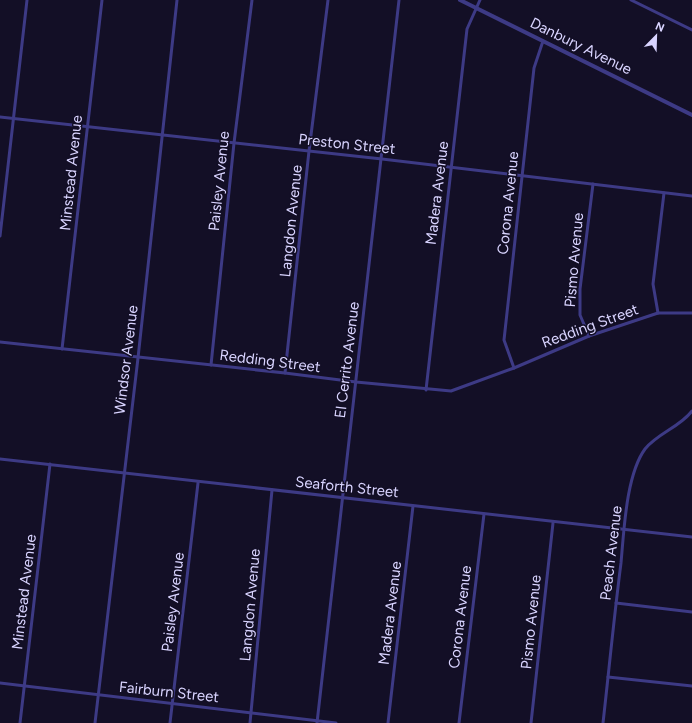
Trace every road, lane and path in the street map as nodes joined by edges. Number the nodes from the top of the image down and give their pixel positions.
1 (27, 0) edge
2 (102, 0) edge
3 (177, 0) edge
4 (252, 0) edge
5 (328, 0) edge
6 (400, 0) edge
7 (460, 0) edge
8 (480, 0) edge
9 (631, 0) edge
10 (476, 8) junction
11 (692, 30) edge
12 (543, 41) junction
13 (692, 115) edge
14 (0, 117) edge
15 (14, 118) junction
16 (87, 127) junction
17 (162, 135) junction
18 (234, 143) junction
19 (309, 151) junction
20 (382, 159) junction
21 (451, 168) junction
22 (522, 175) junction
23 (592, 184) junction
24 (664, 193) junction
25 (692, 196) edge
26 (0, 236) edge
27 (658, 313) junction
28 (692, 313) edge
29 (588, 336) junction
30 (0, 342) edge
31 (62, 349) junction
32 (138, 358) junction
33 (211, 365) junction
34 (514, 368) junction
35 (285, 372) junction
36 (356, 382) junction
37 (426, 390) junction
38 (692, 411) edge
39 (0, 459) edge
40 (50, 464) junction
41 (123, 474) junction
42 (198, 483) junction
43 (272, 490) junction
44 (341, 498) junction
45 (413, 506) junction
46 (484, 514) junction
47 (553, 522) junction
48 (625, 530) junction
49 (692, 537) edge
50 (616, 603) junction
51 (692, 612) edge
52 (608, 677) junction
53 (0, 683) edge
54 (24, 686) junction
55 (692, 686) edge
56 (98, 695) junction
57 (172, 704) junction
58 (251, 712) junction
59 (317, 722) edge
60 (20, 723) edge
61 (95, 723) edge
62 (170, 723) edge
63 (250, 723) edge
64 (336, 723) edge
65 (388, 723) edge
66 (459, 723) edge
67 (531, 723) edge
68 (602, 723) edge

1 - 15 street
2 - 16 street, Minstead Avenue
3 - 17 street, Windsor Avenue
4 - 18 street, Paisley Avenue
5 - 19 street, Langdon Avenue
6 - 20 street, El Cerrito Avenue
7 - 10 street, Danbury Avenue
8 - 10 street, Madera Avenue
9 - 11 street
10 - 12 street, Danbury Avenue
10 - 21 street, Madera Avenue
12 - 13 street, Danbury Avenue
12 - 22 street, Corona Avenue
14 - 15 street, Preston Street
15 - 16 street, Preston Street
15 - 26 street
16 - 17 street, Preston Street
16 - 31 street, Minstead Avenue
17 - 18 street, Preston Street
17 - 32 street, Windsor Avenue
18 - 19 street, Preston Street
18 - 33 street, Paisley Avenue
19 - 20 street, Preston Street
19 - 35 street, Langdon Avenue
20 - 21 street, Preston Street
20 - 36 street, El Cerrito Avenue
21 - 22 street, Preston Street
21 - 37 street, Madera Avenue
22 - 23 street, Preston Street
22 - 34 street, Corona Avenue
23 - 24 street, Preston Street
23 - 29 street, Pismo Avenue
24 - 25 street, Preston Street
24 - 27 street
27 - 28 street, Redding Street
27 - 29 street, Redding Street
29 - 34 street, Redding Street
30 - 31 street, Redding Street
31 - 32 street, Redding Street
32 - 33 street, Redding Street
32 - 41 street, Windsor Avenue
33 - 35 street, Redding Street
34 - 37 street, Redding Street
35 - 36 street, Redding Street
36 - 37 street, Redding Street
36 - 44 street, El Cerrito Avenue
38 - 48 street, Peach Avenue
39 - 40 street, Seaforth Street
40 - 41 street, Seaforth Street
40 - 54 street, Minstead Avenue
41 - 42 street, Seaforth Street
41 - 56 street, Windsor Avenue
42 - 43 street, Seaforth Street
42 - 57 street, Paisley Avenue
43 - 44 street, Seaforth Street
43 - 58 street, Langdon Avenue
44 - 45 street, Seaforth Street
44 - 59 street, El Cerrito Avenue
45 - 46 street, Seaforth Street
45 - 65 street, Madera Avenue
46 - 47 street, Seaforth Street
46 - 66 street, Corona Avenue
47 - 48 street, Seaforth Street
47 - 67 street, Pismo Avenue
48 - 49 street, Seaforth Street
48 - 50 street, Peach Avenue
50 - 51 street
50 - 52 street, Peach Avenue
52 - 55 street
52 - 68 street, Peach Avenue
53 - 54 street, Fairburn Street
54 - 56 street, Fairburn Street
54 - 60 street, Minstead Avenue
56 - 57 street, Fairburn Street
56 - 61 street, Windsor Avenue
57 - 58 street, Fairburn Street
57 - 62 street, Paisley Avenue
58 - 59 street, Fairburn Street
58 - 63 street, Langdon Avenue
59 - 64 street, Fairburn Street

